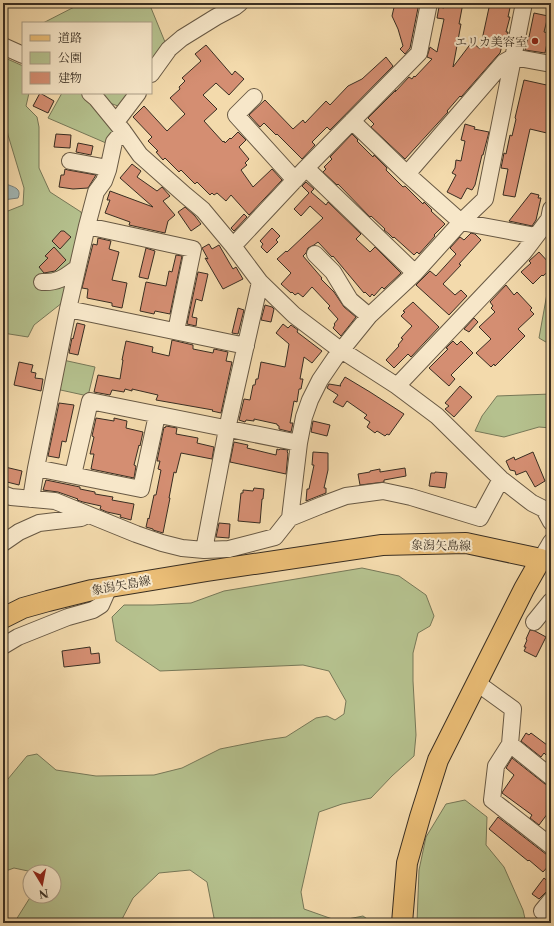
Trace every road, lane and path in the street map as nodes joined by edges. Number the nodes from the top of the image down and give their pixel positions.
1 (240, 3) edge
2 (429, 3) edge
3 (524, 3) edge
4 (3, 46) edge
5 (22, 55) edge
6 (513, 57) junction
7 (551, 64) edge
8 (152, 73) edge
9 (91, 94) edge
10 (137, 94) edge
11 (254, 97) dead end
12 (352, 121) junction
13 (119, 127) junction
14 (70, 161) dead end
15 (108, 168) junction
16 (306, 168) junction
17 (407, 174) junction
18 (295, 180) junction
19 (551, 209) edge
20 (461, 222) junction
21 (87, 226) junction
22 (536, 236) junction
23 (233, 246) junction
24 (315, 254) dead end
25 (77, 268) junction
26 (415, 273) junction
27 (42, 282) dead end
28 (260, 282) junction
29 (68, 309) junction
30 (369, 316) junction
31 (176, 331) junction
32 (246, 346) junction
33 (341, 349) junction
34 (397, 386) junction
35 (157, 415) junction
36 (227, 429) junction
37 (299, 443) junction
38 (36, 468) junction
39 (73, 475) junction
40 (500, 479) junction
41 (3, 494) edge
42 (31, 498) junction
43 (87, 515) junction
44 (290, 518) junction
45 (551, 522) edge
46 (551, 542) edge
47 (3, 543) edge
48 (204, 550) junction
49 (546, 561) edge
50 (108, 587) junction
51 (551, 601) edge
52 (3, 618) edge
53 (534, 622) dead end
54 (3, 646) edge
55 (477, 683) junction
56 (510, 744) junction
57 (551, 777) edge
58 (551, 846) edge
59 (551, 900) edge
60 (551, 918) edge
61 (402, 923) edge

1 - 8 street
2 - 12 street
3 - 6 street
4 - 5 street
6 - 7 street
6 - 17 street
6 - 20 street
9 - 13 street
10 - 13 street
11 - 18 street
12 - 16 street
12 - 17 street
13 - 15 street
13 - 23 street
14 - 15 street
15 - 21 street
16 - 18 street
16 - 26 street
17 - 20 street
18 - 23 street
19 - 22 street
20 - 22 street
20 - 26 street
21 - 25 street
21 - 31 street
22 - 34 street
23 - 28 street
24 - 30 street
25 - 27 street
25 - 29 street
26 - 30 street
28 - 32 street
28 - 33 street
29 - 31 street
29 - 38 street
30 - 33 street
31 - 32 street
32 - 36 street
33 - 34 street
33 - 37 street
34 - 40 street
35 - 36 street
35 - 39 street
35 - 39 street
36 - 37 street
36 - 48 street
37 - 44 street
38 - 39 street
38 - 42 street
40 - 44 street
40 - 45 street
41 - 42 street
42 - 43 street
43 - 47 street
43 - 48 street
44 - 48 street
46 - 49 street
49 - 50 main road, 象潟矢島線
49 - 55 main road
50 - 52 main road, 象潟矢島線
50 - 54 street
51 - 53 street
55 - 56 street
55 - 61 main road
56 - 57 street
56 - 58 street
59 - 60 street

